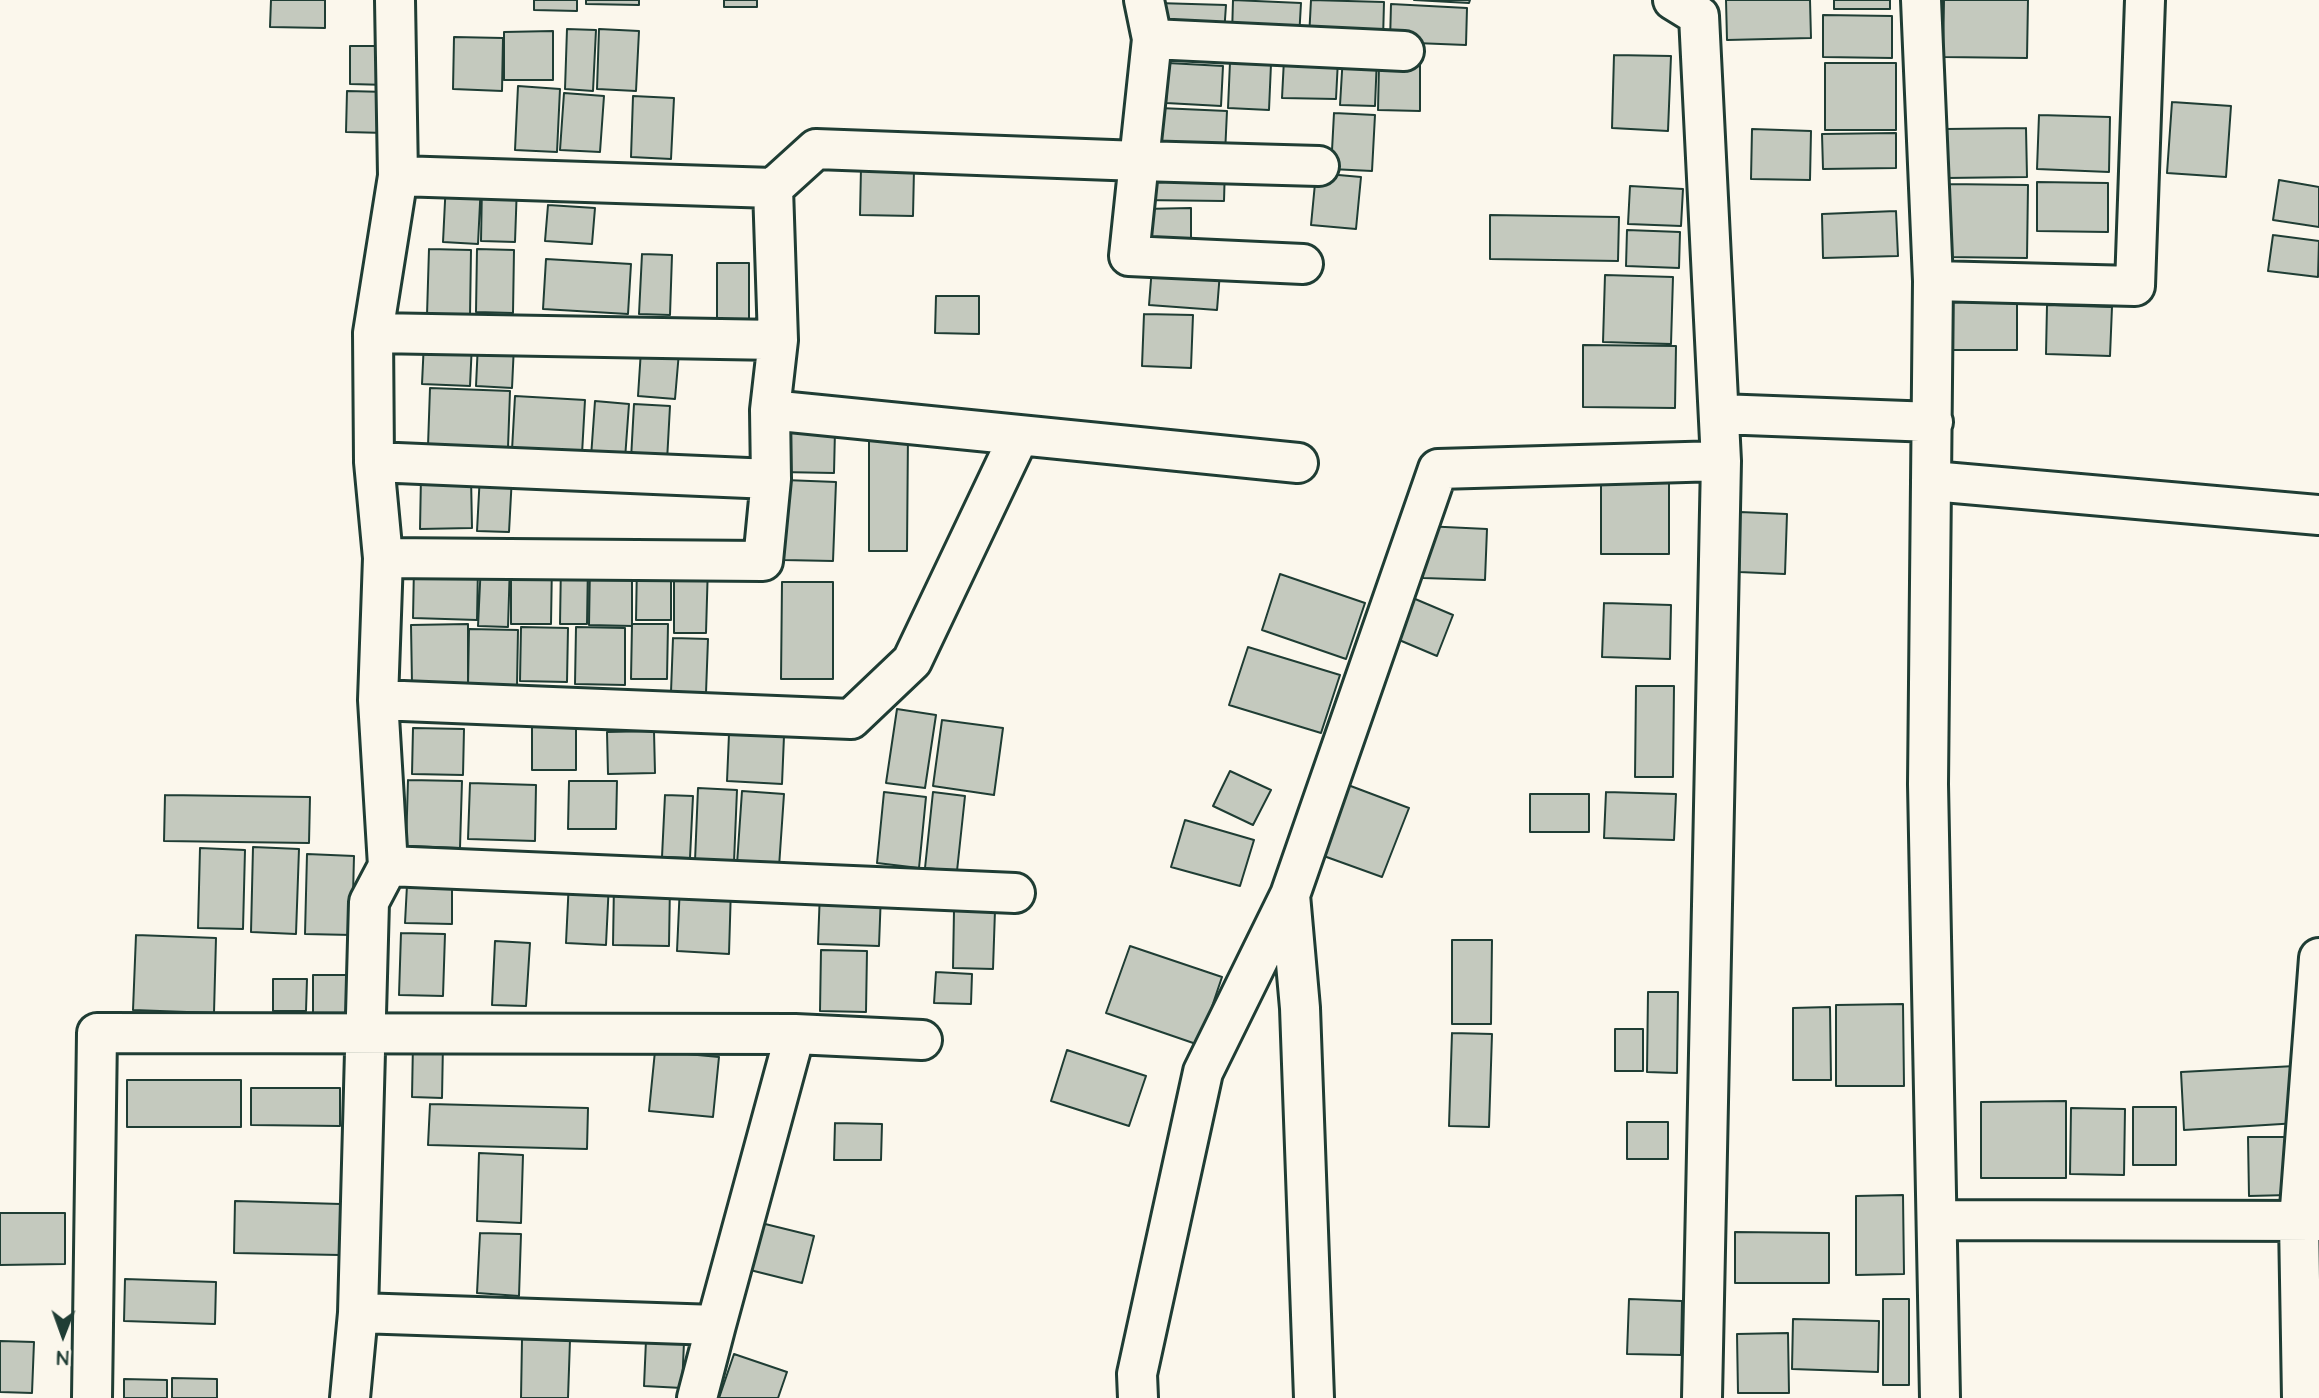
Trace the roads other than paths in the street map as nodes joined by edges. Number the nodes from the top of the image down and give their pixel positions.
1 (396, 0) edge
2 (1144, 0) edge
3 (1673, 0) edge
4 (1921, 0) edge
5 (2146, 0) edge
6 (1152, 39) junction
7 (1404, 51) dead end
8 (1139, 161) junction
9 (1319, 166) dead end
10 (398, 176) junction
11 (773, 188) junction
12 (1303, 264) dead end
13 (1933, 281) junction
14 (373, 333) junction
15 (778, 340) junction
16 (770, 410) junction
17 (1719, 414) junction
18 (1933, 422) junction
19 (1019, 436) junction
20 (1721, 461) junction
21 (374, 463) junction
22 (1298, 463) dead end
23 (771, 479) junction
24 (1932, 481) junction
25 (2319, 514) edge
26 (383, 558) junction
27 (378, 699) junction
28 (388, 866) junction
29 (1015, 893) dead end
30 (1290, 895) junction
31 (2319, 958) edge
32 (363, 1032) junction
33 (794, 1034) junction
34 (922, 1040) dead end
35 (1937, 1220) junction
36 (2309, 1221) edge
37 (358, 1313) junction
38 (716, 1325) junction
39 (92, 1398) edge
40 (350, 1398) edge
41 (697, 1398) edge
42 (1138, 1398) edge
43 (1314, 1398) edge
44 (1702, 1398) edge
45 (1940, 1398) edge
46 (2302, 1398) edge

1 - 10 street
2 - 6 street
3 - 17 street
4 - 13 street
5 - 13 street
6 - 7 street
6 - 8 street
8 - 9 street
8 - 11 street
8 - 12 street
10 - 11 street
10 - 14 street
11 - 15 street
13 - 18 street
14 - 15 street
14 - 21 street
15 - 16 street
16 - 19 street
16 - 23 street
17 - 18 street
17 - 20 street
18 - 24 street
19 - 22 street
19 - 27 street
20 - 30 street
20 - 44 street
21 - 23 street
21 - 26 street
23 - 26 street
24 - 25 street
24 - 35 street
26 - 27 street
27 - 28 street
28 - 29 street
28 - 32 street
30 - 42 street
30 - 43 street
31 - 36 street
32 - 33 street
32 - 37 street
32 - 39 street
33 - 34 street
33 - 38 street
35 - 36 street
35 - 45 street
36 - 46 street
37 - 38 street
37 - 40 street
38 - 41 street

